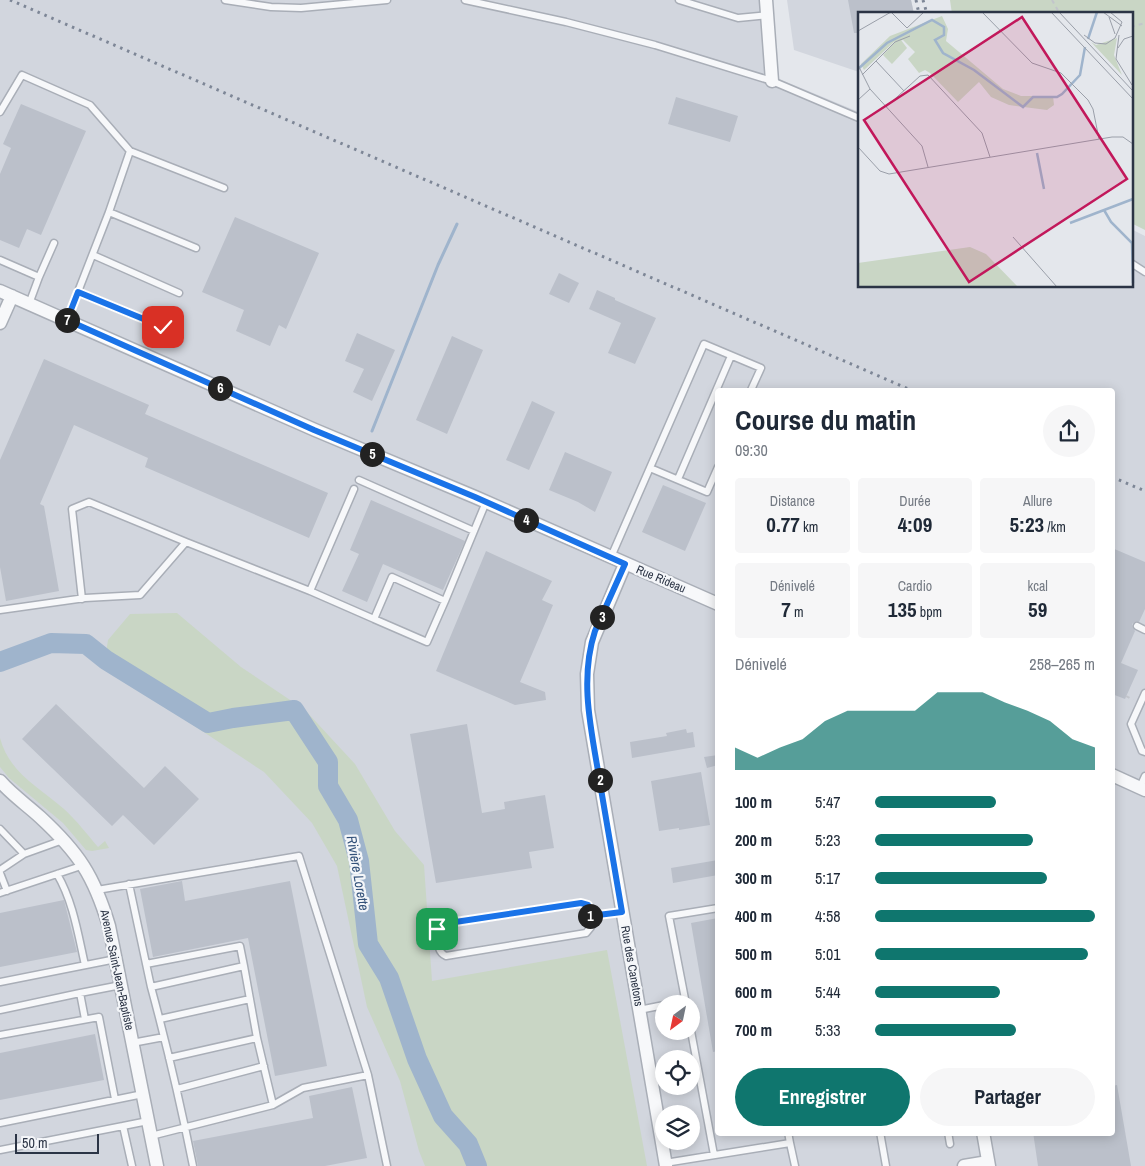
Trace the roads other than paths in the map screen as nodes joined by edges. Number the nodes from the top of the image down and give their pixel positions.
1 (225, 0) edge
2 (386, 0) edge
3 (466, 0) edge
4 (679, 0) edge
5 (766, 0) edge
6 (768, 15) junction
7 (772, 81) junction
8 (0, 112) edge
9 (858, 118) edge
10 (130, 151) junction
11 (224, 188) dead end
12 (109, 212) junction
13 (54, 242) dead end
14 (196, 248) dead end
15 (93, 256) junction
16 (0, 260) edge
17 (1132, 264) edge
18 (1145, 272) edge
19 (39, 278) junction
20 (78, 292) junction
21 (179, 292) dead end
22 (6, 294) edge
23 (30, 304) junction
24 (67, 320) junction
25 (0, 324) edge
26 (163, 327) dead end
27 (731, 356) junction
28 (717, 388) edge
29 (752, 388) edge
30 (715, 393) edge
31 (650, 468) junction
32 (715, 474) edge
33 (678, 479) junction
34 (359, 480) dead end
35 (354, 489) dead end
36 (486, 502) junction
37 (474, 531) junction
38 (186, 542) junction
39 (611, 558) junction
40 (625, 564) junction
41 (310, 591) junction
42 (82, 598) junction
43 (445, 601) junction
44 (715, 603) edge
45 (0, 610) edge
46 (374, 619) junction
47 (1137, 626) dead end
48 (1145, 630) edge
49 (1145, 693) edge
50 (1145, 752) edge
51 (1115, 776) edge
52 (0, 781) edge
53 (1143, 784) edge
54 (0, 829) edge
55 (64, 840) junction
56 (24, 854) junction
57 (84, 865) junction
58 (0, 872) edge
59 (57, 874) junction
60 (129, 884) junction
61 (97, 890) junction
62 (3, 892) edge
63 (715, 908) edge
64 (622, 912) junction
65 (590, 916) junction
66 (116, 959) junction
67 (146, 964) junction
68 (85, 965) junction
69 (244, 966) junction
70 (0, 982) edge
71 (121, 985) junction
72 (151, 987) junction
73 (80, 993) junction
74 (684, 995) edge
75 (250, 999) junction
76 (655, 1007) edge
77 (0, 1010) edge
78 (639, 1010) junction
79 (86, 1019) junction
80 (160, 1019) junction
81 (0, 1035) edge
82 (164, 1037) junction
83 (257, 1038) junction
84 (693, 1040) edge
85 (132, 1043) junction
86 (169, 1058) junction
87 (264, 1066) junction
88 (368, 1075) junction
89 (177, 1089) junction
90 (143, 1094) junction
91 (115, 1099) junction
92 (274, 1105) junction
93 (148, 1122) junction
94 (0, 1123) edge
95 (123, 1126) junction
96 (186, 1128) junction
97 (151, 1136) junction
98 (789, 1136) edge
99 (881, 1136) edge
100 (949, 1136) edge
101 (984, 1136) edge
102 (790, 1143) junction
103 (950, 1144) dead end
104 (0, 1150) edge
105 (714, 1155) junction
106 (666, 1164) edge
107 (988, 1164) edge
108 (132, 1166) edge
109 (157, 1166) edge
110 (193, 1166) edge
111 (387, 1166) edge
112 (795, 1166) edge
113 (886, 1166) edge
114 (964, 1166) edge

1 - 2 lane
3 - 7 lane
4 - 6 lane
5 - 6 street
6 - 7 street
7 - 9 lane
8 - 10 lane
10 - 11 lane
10 - 12 lane
12 - 14 lane
12 - 15 lane
13 - 19 lane
15 - 20 lane
15 - 21 lane
16 - 19 lane
17 - 18 lane
19 - 23 lane
20 - 24 lane
20 - 26 lane
22 - 23 street, Rue Rideau
22 - 25 street
23 - 24 street, Rue Rideau
24 - 36 street, Rue Rideau
27 - 28 lane
27 - 29 lane
27 - 31 lane
30 - 33 lane
31 - 33 lane
31 - 39 lane
32 - 33 lane
34 - 37 lane
35 - 41 lane
36 - 37 lane
36 - 39 street, Rue Rideau
37 - 43 lane
38 - 41 lane
38 - 42 lane
38 - 42 lane
39 - 40 street, Rue Rideau
40 - 44 street, Rue Rideau
40 - 64 street, Rue des Canetons
41 - 46 lane
42 - 45 lane
43 - 46 lane
43 - 46 lane
47 - 48 lane
49 - 50 lane
51 - 53 street
52 - 55 street, Avenue Saint-Jean-Baptiste
54 - 56 lane
55 - 56 lane
55 - 57 street, Avenue Saint-Jean-Baptiste
56 - 58 lane
57 - 59 lane
57 - 61 street, Avenue Saint-Jean-Baptiste
58 - 62 lane
59 - 62 lane
59 - 68 lane
60 - 61 lane
60 - 67 lane
60 - 88 lane
61 - 66 street, Avenue Saint-Jean-Baptiste
63 - 74 lane
64 - 65 lane
64 - 78 street, Rue des Canetons
65 - 65 lane
66 - 68 lane
66 - 71 street, Avenue Saint-Jean-Baptiste
67 - 69 lane
67 - 72 lane
68 - 70 lane
69 - 72 lane
69 - 75 lane
71 - 73 lane
71 - 85 street, Avenue Saint-Jean-Baptiste
72 - 80 lane
73 - 77 lane
73 - 79 lane
75 - 80 lane
75 - 83 lane
76 - 78 lane
78 - 106 street, Rue des Canetons
79 - 81 lane
79 - 91 lane
80 - 82 lane
82 - 85 lane
82 - 86 lane
83 - 86 lane
83 - 87 lane
84 - 105 lane
85 - 90 street, Avenue Saint-Jean-Baptiste
86 - 89 lane
87 - 89 lane
87 - 92 lane
88 - 92 lane
88 - 111 lane
89 - 96 lane
90 - 91 lane
90 - 93 street, Avenue Saint-Jean-Baptiste
91 - 94 lane
92 - 96 lane
93 - 95 lane
93 - 97 street, Avenue Saint-Jean-Baptiste
95 - 104 lane
95 - 108 lane
96 - 97 lane
96 - 110 lane
97 - 109 street, Avenue Saint-Jean-Baptiste
98 - 102 lane
99 - 113 lane
100 - 103 lane
101 - 107 street
102 - 105 lane
102 - 112 lane
105 - 106 lane
107 - 114 street

